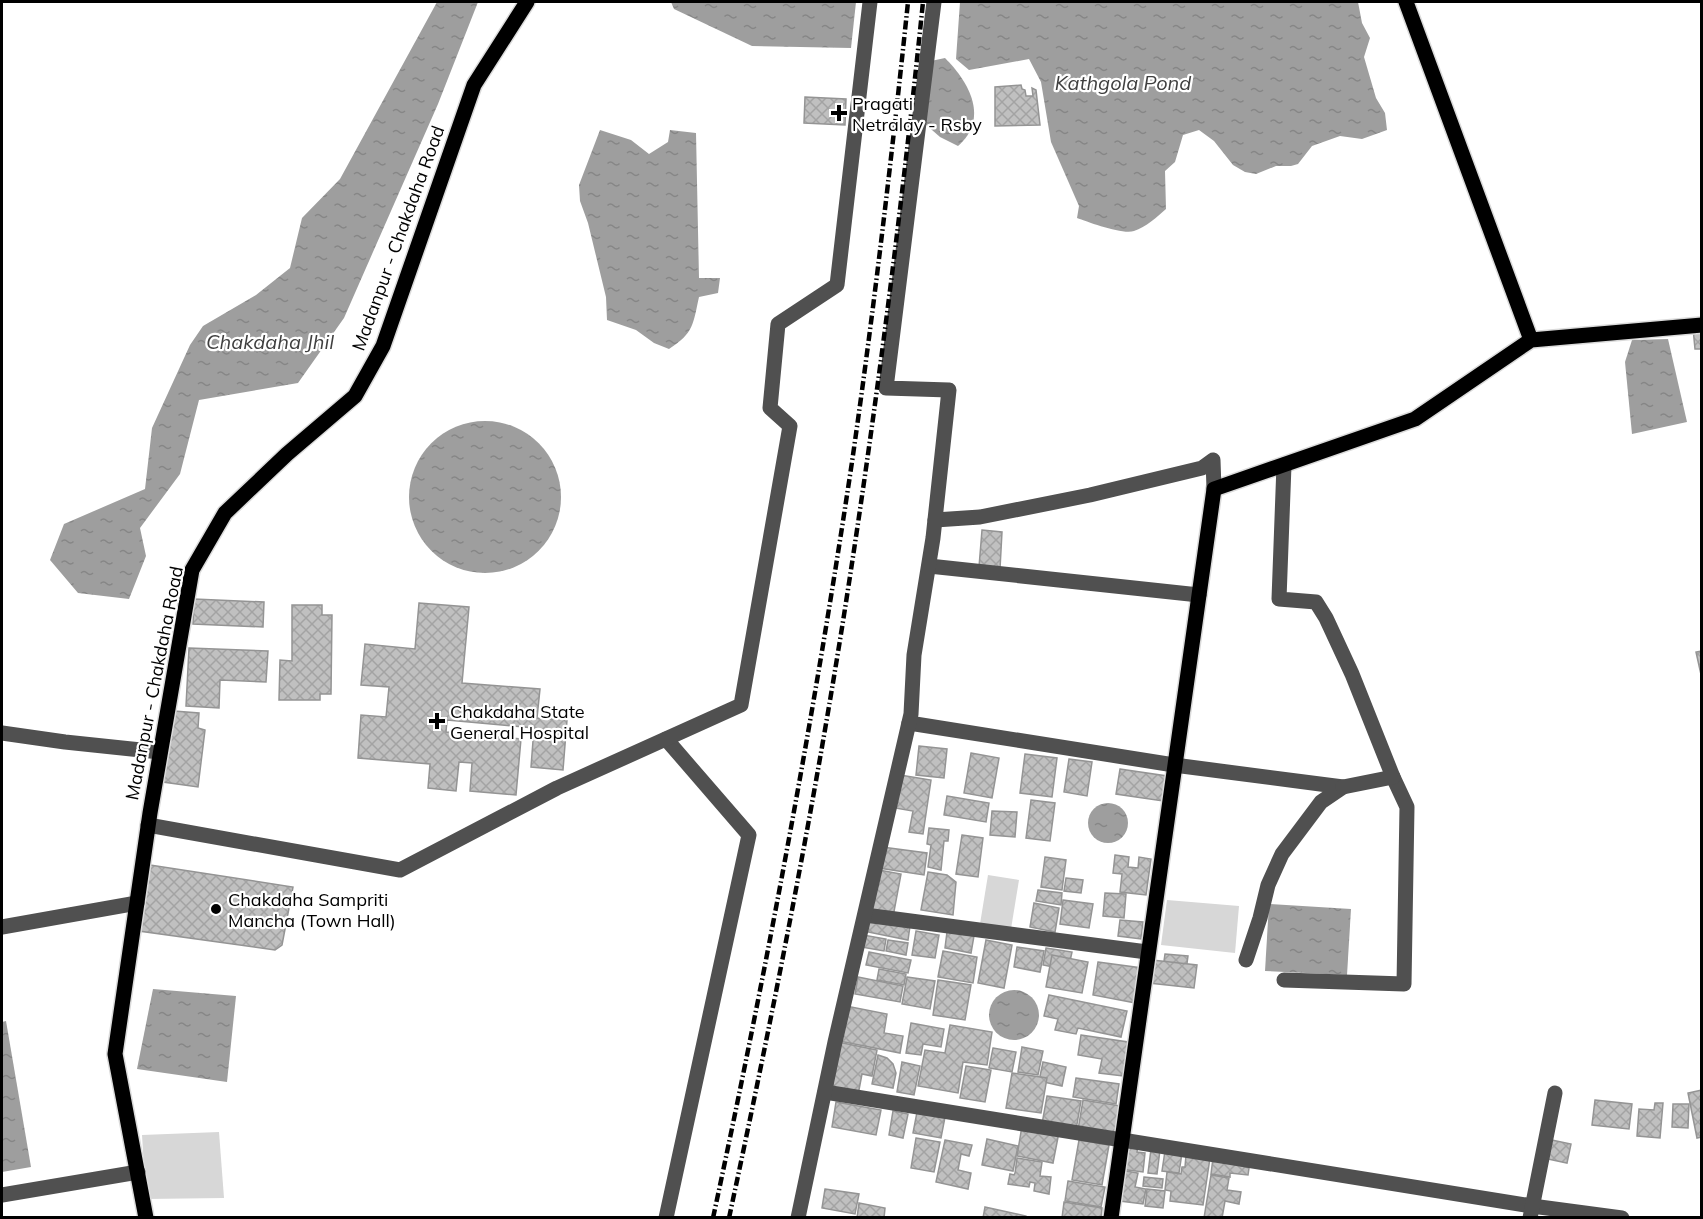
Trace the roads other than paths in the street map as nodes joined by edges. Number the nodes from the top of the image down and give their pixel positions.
1 (527, 2) edge
2 (870, 2) edge
3 (934, 2) edge
4 (1406, 2) edge
5 (1701, 325) edge
6 (1531, 340) junction
7 (1284, 465) junction
8 (1214, 489) junction
9 (935, 520) junction
10 (929, 566) junction
11 (1199, 596) junction
12 (909, 723) junction
13 (2, 732) edge
14 (666, 739) junction
15 (160, 752) junction
16 (1174, 765) junction
17 (1393, 777) junction
18 (1343, 787) junction
19 (148, 825) junction
20 (137, 903) junction
21 (865, 915) junction
22 (2, 927) edge
23 (1147, 952) junction
24 (1246, 960) dead end
25 (1284, 980) dead end
26 (825, 1092) junction
27 (1555, 1093) dead end
28 (1122, 1140) junction
29 (138, 1172) junction
30 (2, 1195) edge
31 (1531, 1212) edge
32 (147, 1218) edge
33 (666, 1218) edge
34 (798, 1218) edge
35 (1110, 1218) edge
36 (1622, 1218) edge

1 - 15 main road, Madanpur - Chakdaha Road
2 - 14 street
3 - 9 street
4 - 6 main road
5 - 6 main road
6 - 7 main road
7 - 8 main road
7 - 17 street
8 - 9 street
8 - 11 main road
9 - 10 street
10 - 11 street
10 - 12 street
11 - 16 main road
12 - 16 street
12 - 21 street
13 - 15 street
14 - 19 street
14 - 33 street
15 - 19 main road, Madanpur - Chakdaha Road
16 - 18 street
16 - 23 main road
17 - 18 street
17 - 25 street
18 - 24 street
19 - 20 main road, Madanpur - Chakdaha Road
20 - 22 street
20 - 29 main road, Madanpur - Chakdaha Road
21 - 23 street
21 - 26 street
23 - 28 main road
26 - 28 street
26 - 34 street
27 - 31 street
28 - 31 street
28 - 35 main road
29 - 30 street
29 - 32 main road, Madanpur - Chakdaha Road
31 - 36 street

